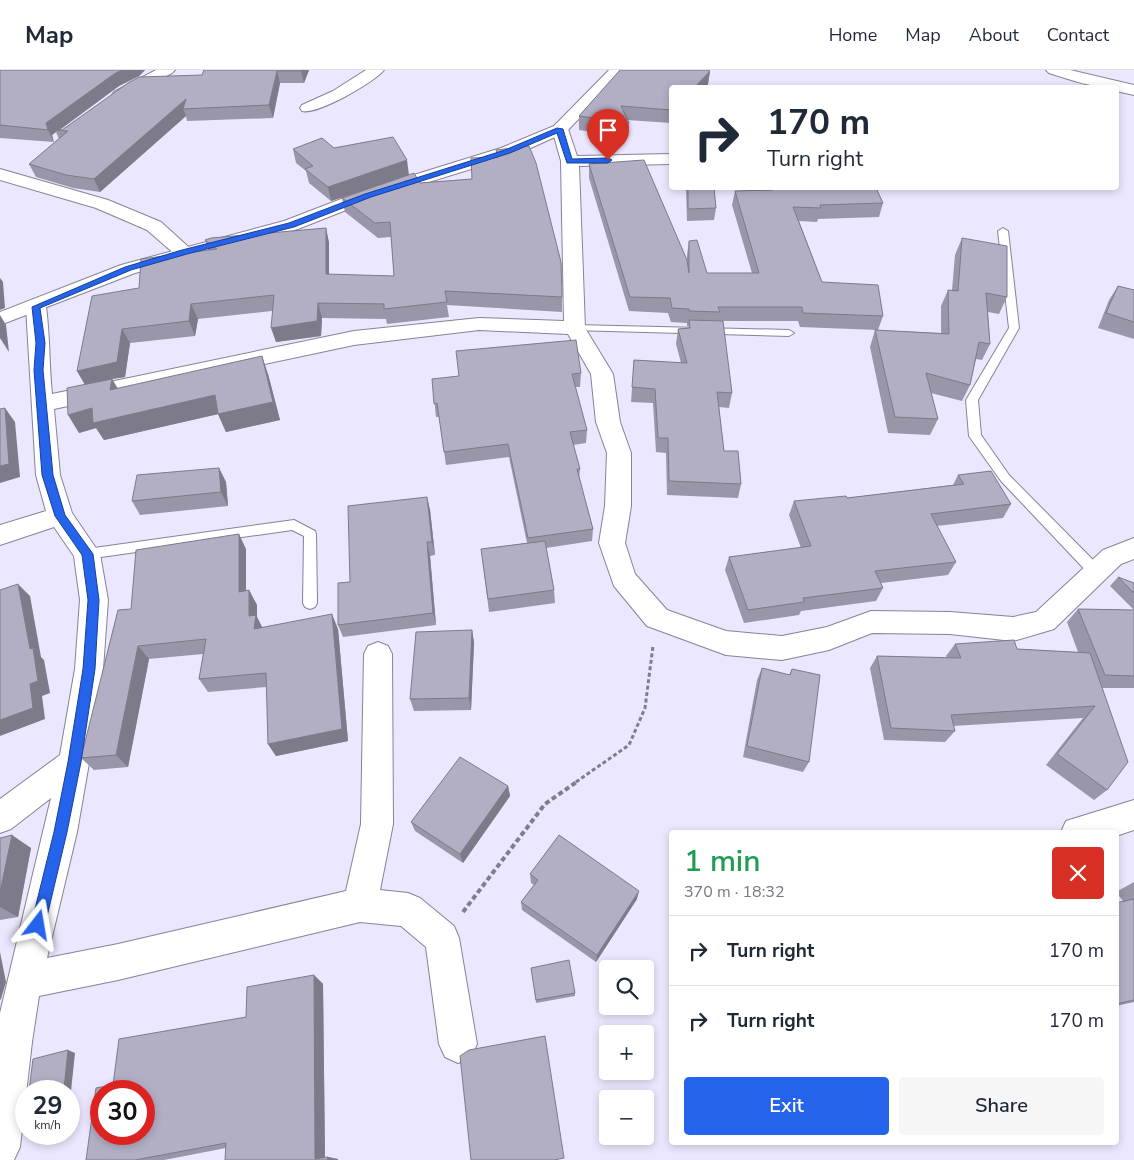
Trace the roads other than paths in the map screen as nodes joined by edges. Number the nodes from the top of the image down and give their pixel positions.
1 (167, 70) edge
2 (376, 70) edge
3 (618, 70) edge
4 (1054, 70) edge
5 (1112, 85) edge
6 (1119, 87) edge
7 (1134, 90) edge
8 (109, 104) edge
9 (308, 108) dead end
10 (560, 129) junction
11 (669, 159) edge
12 (570, 161) junction
13 (0, 174) edge
14 (1002, 231) dead end
15 (184, 252) junction
16 (36, 307) junction
17 (0, 320) edge
18 (575, 328) junction
19 (789, 333) dead end
20 (42, 404) junction
21 (60, 516) junction
22 (0, 535) edge
23 (1134, 548) edge
24 (87, 554) junction
25 (1095, 571) junction
26 (310, 603) dead end
27 (378, 654) dead end
28 (74, 762) junction
29 (1134, 815) edge
30 (0, 818) edge
31 (1084, 830) edge
32 (360, 905) junction
33 (24, 981) junction
34 (458, 1044) dead end
35 (0, 1147) edge

1 - 8 street
2 - 9 street
3 - 10 street
4 - 5 street
6 - 7 street
10 - 12 street
10 - 15 street
11 - 12 street
12 - 18 street
13 - 15 street
14 - 25 lane
15 - 16 street
16 - 17 street
16 - 20 street
18 - 19 lane
18 - 20 street
18 - 25 street
20 - 21 street
21 - 22 street
21 - 24 street
23 - 25 street
24 - 26 lane
24 - 28 street
27 - 32 street
28 - 30 street
28 - 33 street
29 - 31 street
32 - 33 street
32 - 34 street
33 - 35 street

